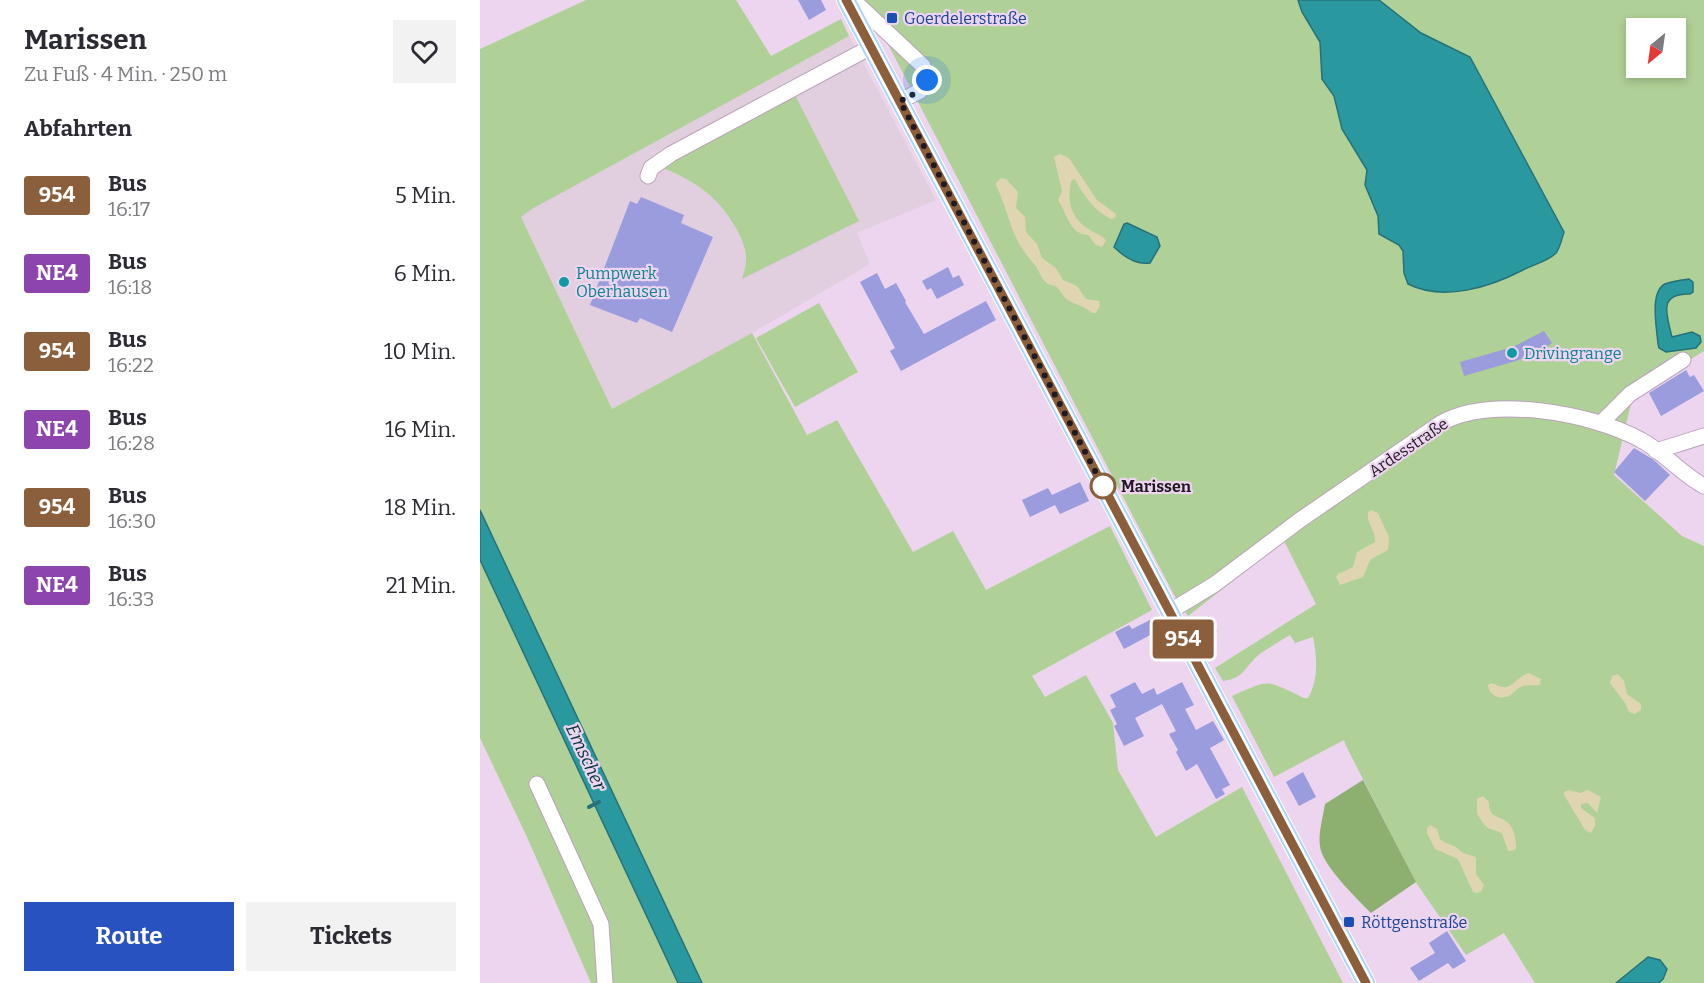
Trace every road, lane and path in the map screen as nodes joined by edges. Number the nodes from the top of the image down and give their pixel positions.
1 (846, 0) edge
2 (853, 0) edge
3 (871, 47) junction
4 (900, 101) junction
5 (648, 176) dead end
6 (1683, 360) dead end
7 (1601, 423) junction
8 (1704, 436) edge
9 (1656, 451) junction
10 (1704, 486) edge
11 (1169, 612) junction
12 (537, 784) dead end
13 (605, 983) edge
14 (1366, 983) edge

1 - 3 main road
2 - 4 street
3 - 4 main road
3 - 5 street
4 - 11 main road
6 - 7 street
7 - 9 street, Ardesstraße
7 - 11 street, Ardesstraße
8 - 9 street
9 - 10 street, Ardesstraße
11 - 14 main road
12 - 13 street

